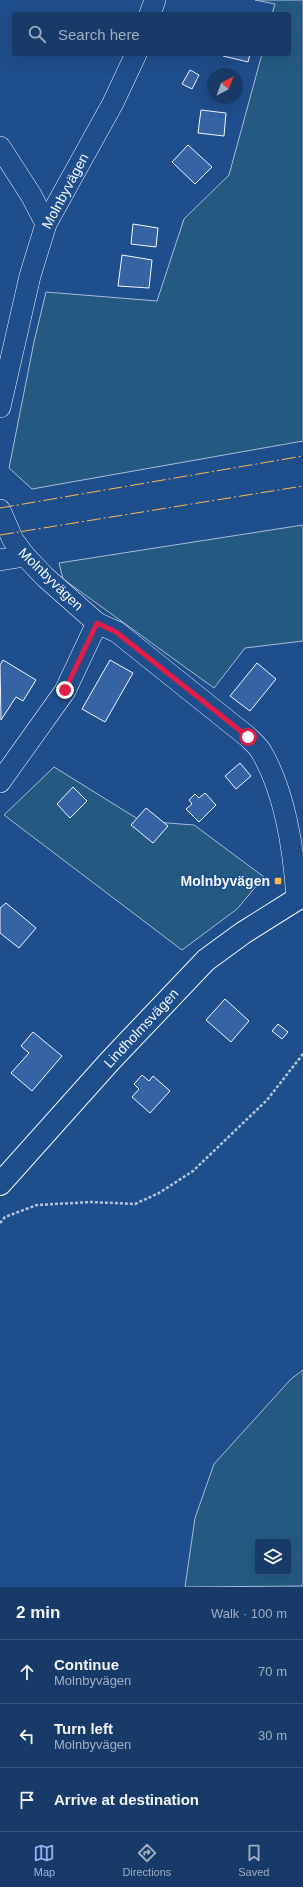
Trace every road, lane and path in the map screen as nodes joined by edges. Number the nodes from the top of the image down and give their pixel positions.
1 (155, 0) edge
2 (151, 12) edge
3 (135, 56) edge
4 (0, 147) edge
5 (46, 224) junction
6 (0, 407) edge
7 (0, 510) edge
8 (25, 556) junction
9 (0, 560) edge
10 (97, 623) junction
11 (0, 782) edge
12 (300, 897) edge
13 (303, 1054) edge
14 (0, 1184) edge
15 (0, 1223) edge

1 - 2 street
3 - 5 street, Molnbyvägen
4 - 5 street
5 - 6 street, Molnbyvägen
7 - 8 street, Molnbyvägen
8 - 9 street
8 - 10 street, Molnbyvägen
10 - 11 street
10 - 12 street, Molnbyvägen
12 - 14 main road, Lindholmsvägen
13 - 15 path

